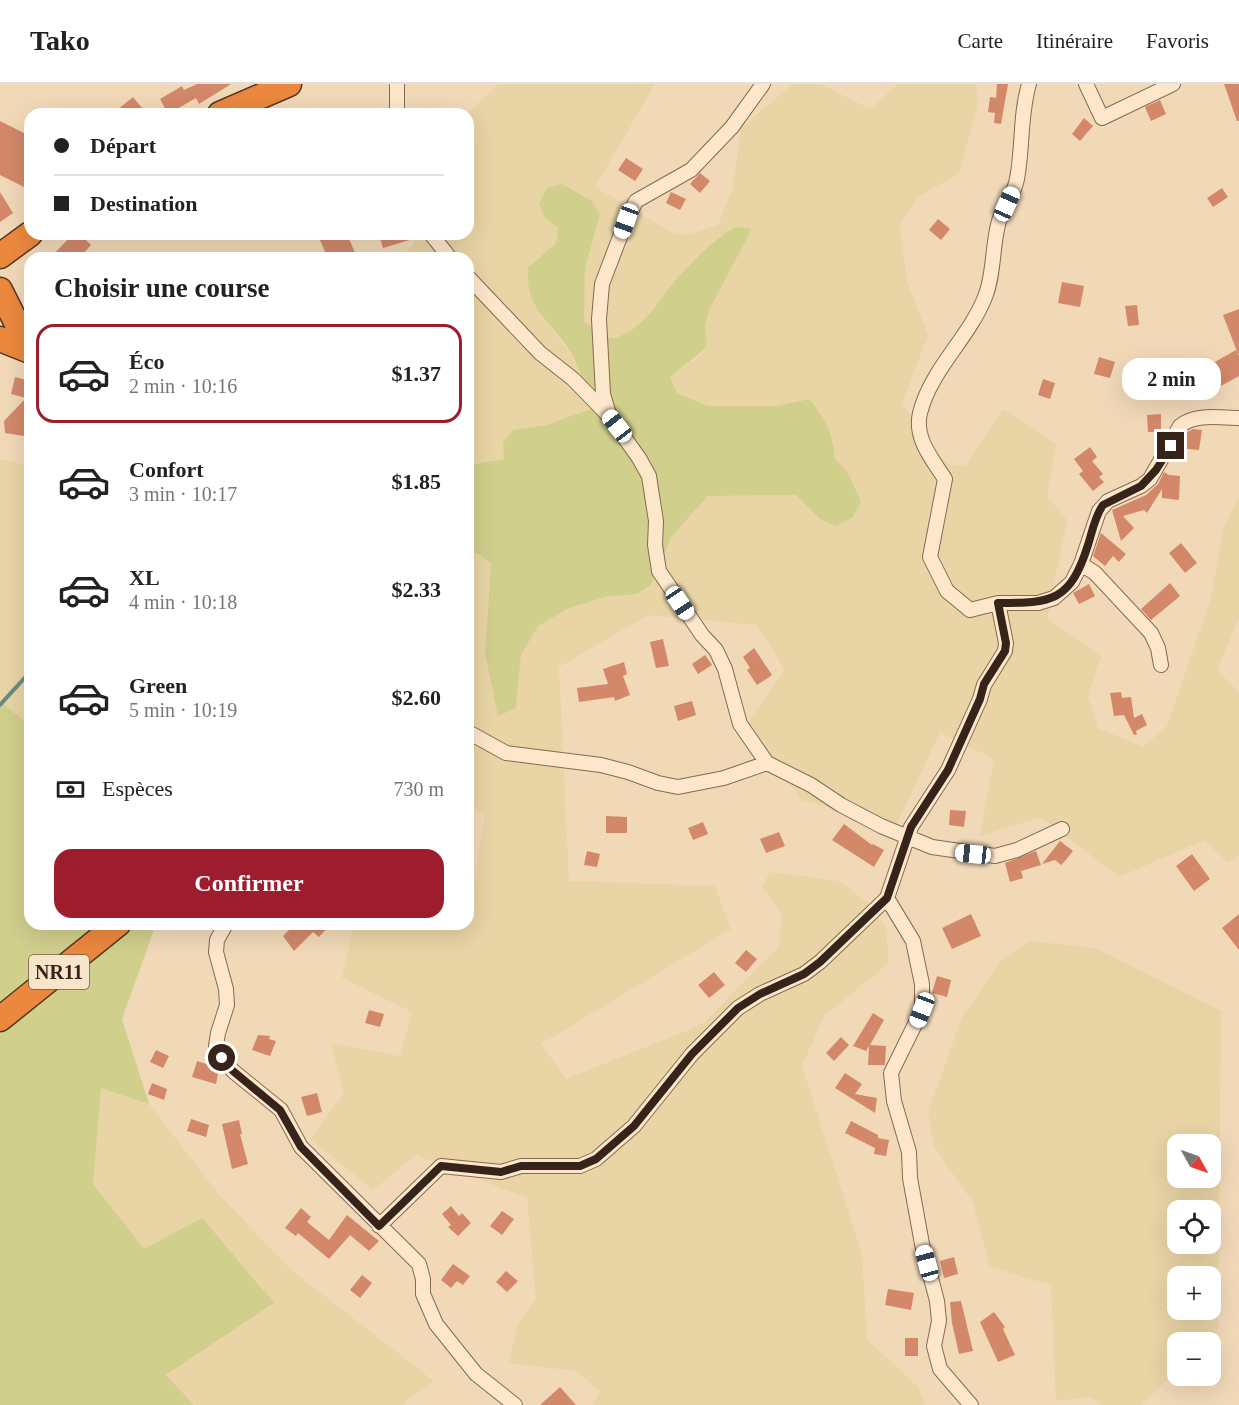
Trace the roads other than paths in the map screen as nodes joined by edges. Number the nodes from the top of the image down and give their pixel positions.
1 (289, 84) edge
2 (398, 84) edge
3 (763, 84) edge
4 (1029, 84) edge
5 (1086, 84) edge
6 (1173, 84) edge
7 (234, 108) edge
8 (397, 108) edge
9 (24, 239) edge
10 (2, 258) edge
11 (474, 283) edge
12 (1, 300) edge
13 (24, 333) edge
14 (0, 339) edge
15 (24, 349) edge
16 (609, 416) junction
17 (1239, 418) edge
18 (1081, 564) junction
19 (998, 603) junction
20 (1161, 665) dead end
21 (474, 735) edge
22 (767, 763) junction
23 (1062, 829) dead end
24 (907, 837) junction
25 (887, 898) junction
26 (111, 930) edge
27 (223, 930) edge
28 (0, 1019) edge
29 (379, 1226) junction
30 (515, 1405) edge
31 (971, 1405) edge

1 - 7 highway
2 - 8 street
3 - 16 street
4 - 19 street
5 - 6 street
9 - 10 highway
11 - 16 street
12 - 13 highway
14 - 15 highway
16 - 22 street
17 - 18 street
18 - 19 street
18 - 20 street
19 - 24 street
21 - 22 street
22 - 24 street
23 - 24 street
24 - 25 street
25 - 29 street
25 - 31 street
26 - 28 highway, NR11
27 - 29 street
29 - 30 street

